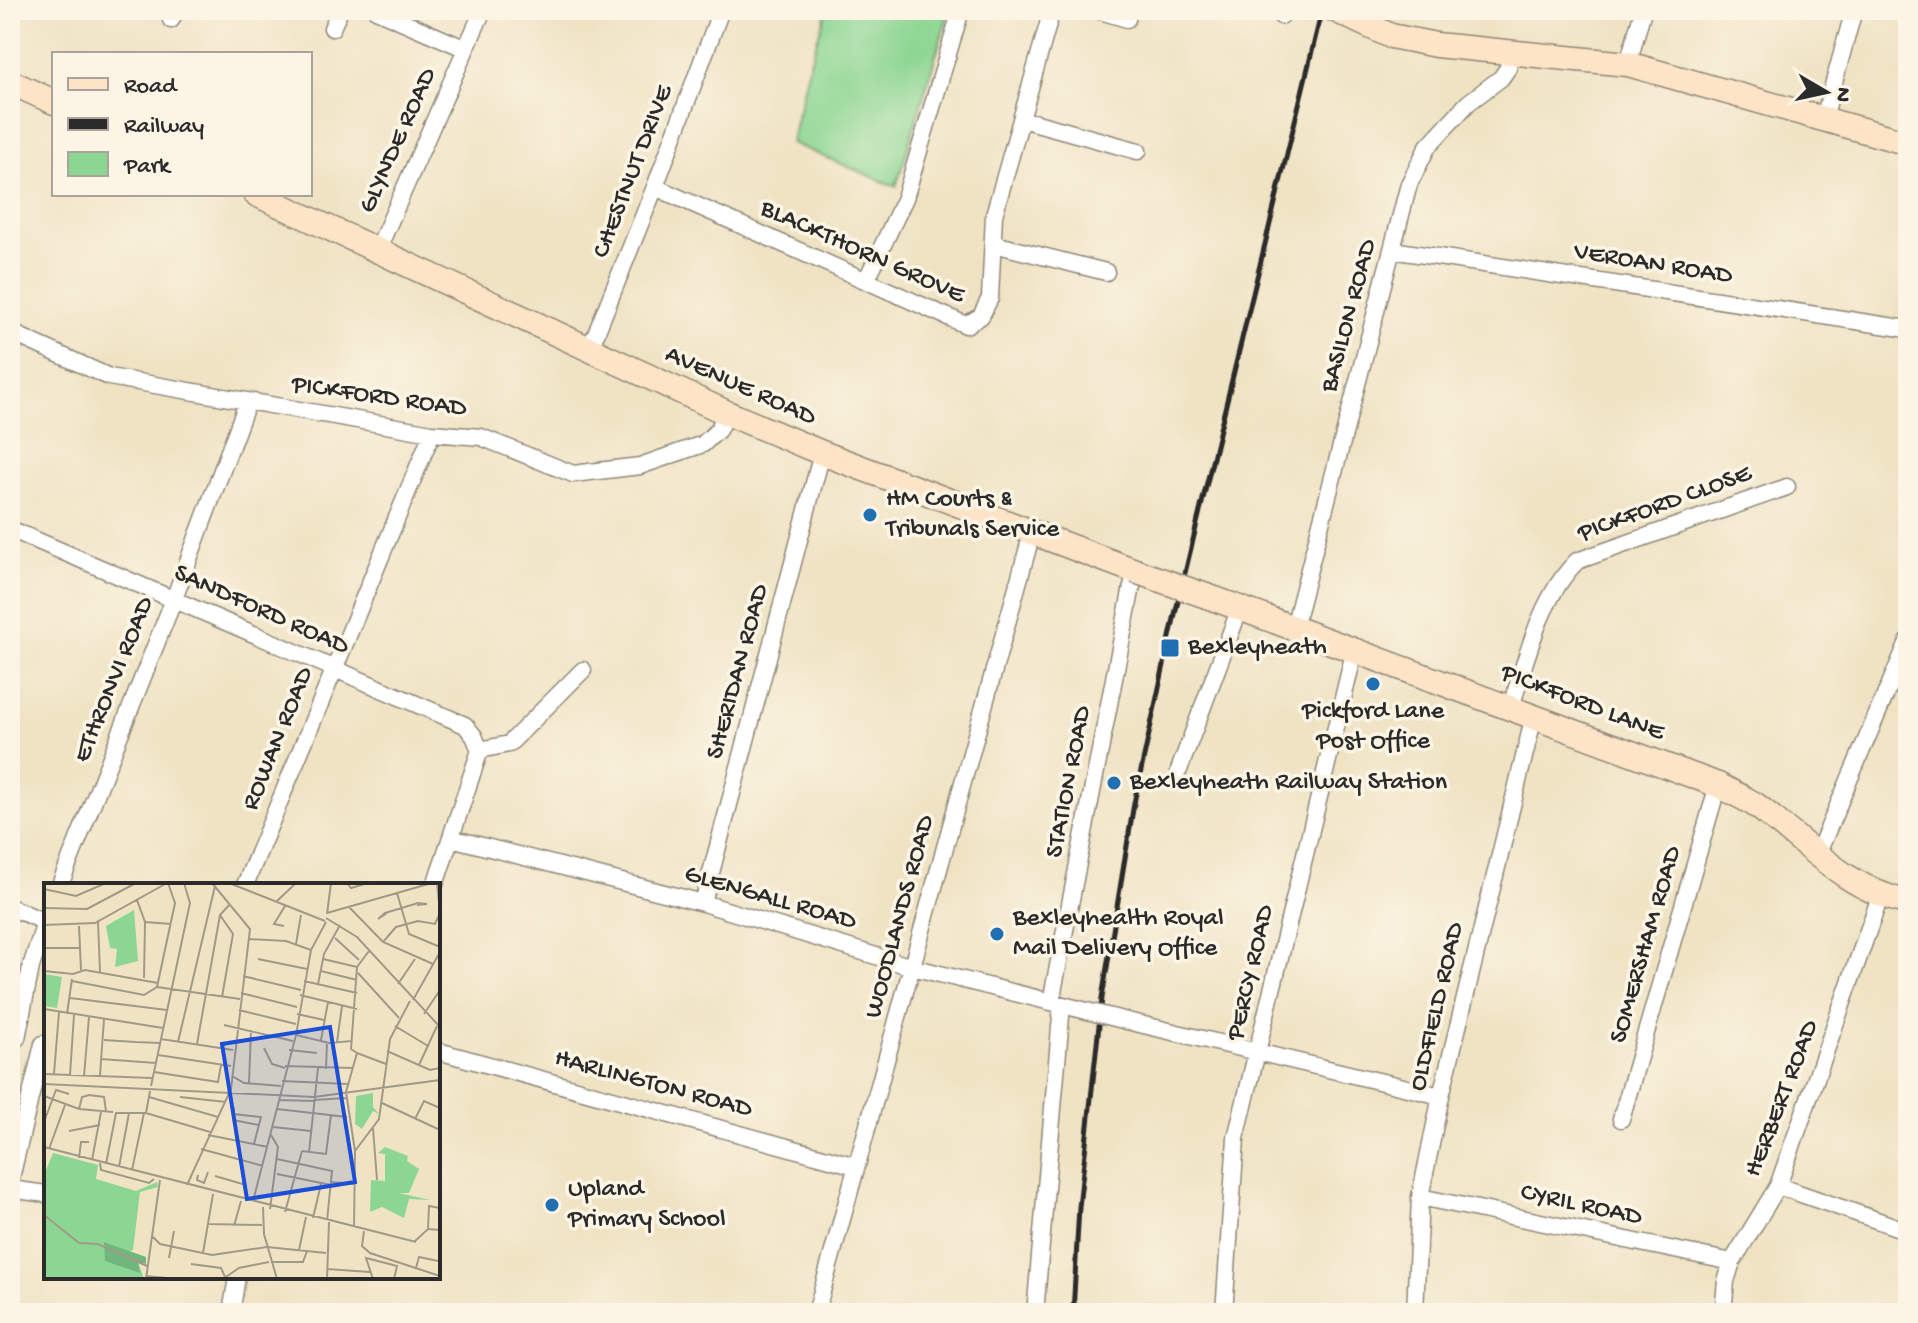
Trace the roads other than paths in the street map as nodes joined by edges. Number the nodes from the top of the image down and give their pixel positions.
1 (340, 10) edge
2 (376, 10) edge
3 (483, 10) edge
4 (721, 10) edge
5 (961, 10) edge
6 (1052, 10) edge
7 (1097, 10) edge
8 (1643, 10) edge
9 (1854, 10) edge
10 (1344, 16) edge
11 (1127, 19) dead end
12 (332, 28) dead end
13 (466, 49) junction
14 (1510, 51) junction
15 (1628, 64) junction
16 (10, 82) edge
17 (52, 101) edge
18 (1824, 118) junction
19 (1022, 119) junction
20 (1908, 143) edge
21 (1138, 151) dead end
22 (655, 187) junction
23 (260, 196) edge
24 (994, 244) junction
25 (1392, 250) junction
26 (377, 251) junction
27 (1106, 272) dead end
28 (866, 281) junction
29 (1908, 329) edge
30 (10, 332) edge
31 (589, 351) junction
32 (247, 403) junction
33 (727, 413) junction
34 (432, 433) junction
35 (822, 453) junction
36 (1787, 487) dead end
37 (10, 529) edge
38 (1032, 533) junction
39 (1135, 571) junction
40 (174, 599) junction
41 (1215, 599) joint
42 (1240, 608) junction
43 (1294, 627) junction
44 (1908, 642) edge
45 (1355, 649) junction
46 (334, 670) junction
47 (583, 670) dead end
48 (1522, 712) junction
49 (480, 750) junction
50 (1179, 770) dead end
51 (1718, 785) junction
52 (451, 838) junction
53 (1817, 855) junction
54 (61, 883) edge
55 (246, 883) edge
56 (436, 883) edge
57 (1880, 897) junction
58 (1908, 902) edge
59 (703, 903) junction
60 (10, 907) edge
61 (44, 920) edge
62 (44, 923) edge
63 (912, 967) junction
64 (1063, 1005) junction
65 (14, 1037) edge
66 (44, 1045) edge
67 (440, 1052) edge
68 (1257, 1053) junction
69 (1441, 1096) junction
70 (1621, 1119) dead end
71 (856, 1166) junction
72 (10, 1182) edge
73 (1778, 1186) junction
74 (10, 1189) edge
75 (44, 1194) edge
76 (1420, 1197) junction
77 (1908, 1231) edge
78 (1732, 1262) junction
79 (237, 1279) edge
80 (231, 1313) edge
81 (816, 1313) edge
82 (1035, 1313) edge
83 (1224, 1313) edge
84 (1415, 1313) edge
85 (1723, 1313) edge

1 - 12 street
2 - 13 street, GLYNDE ROAD
3 - 13 street, GLYNDE ROAD
4 - 22 street, CHESTNUT DRIVE
5 - 28 street
6 - 19 street, BLACKTHORN GROVE
7 - 11 street
8 - 15 street
9 - 18 street
10 - 14 street
13 - 26 street, GLYNDE ROAD
14 - 15 street
14 - 25 street, BASILON ROAD
15 - 18 street
16 - 17 street
18 - 20 street
19 - 21 street
19 - 24 street, BLACKTHORN GROVE
22 - 28 street, BLACKTHORN GROVE
22 - 31 street, CHESTNUT DRIVE
23 - 26 street, AVENUE ROAD
24 - 27 street
24 - 28 street, BLACKTHORN GROVE
25 - 29 street, VEROAN ROAD
25 - 43 street, BASILON ROAD
26 - 31 street, AVENUE ROAD
30 - 32 street, PICKFORD ROAD
31 - 33 street, AVENUE ROAD
32 - 34 street, PICKFORD ROAD
32 - 40 street, ETHRONVI ROAD
33 - 34 street, PICKFORD ROAD
33 - 35 street, AVENUE ROAD
34 - 46 street, ROWAN ROAD
35 - 38 street, AVENUE ROAD
35 - 59 street, SHERIDAN ROAD
36 - 48 street, PICKFORD CLOSE
37 - 40 street, SANDFORD ROAD
38 - 39 street, AVENUE ROAD
38 - 63 street, WOODLANDS ROAD
39 - 41 street, AVENUE ROAD, bridge
39 - 64 street, STATION ROAD
40 - 46 street, SANDFORD ROAD
40 - 54 street, ETHRONVI ROAD
41 - 42 street, PICKFORD LANE
42 - 43 street, PICKFORD LANE
42 - 50 street
43 - 45 street, PICKFORD LANE
44 - 53 street
45 - 48 street, PICKFORD LANE
45 - 68 street, PERCY ROAD
46 - 49 street, SANDFORD ROAD
46 - 55 street, ROWAN ROAD
47 - 49 street
48 - 51 street, PICKFORD LANE
48 - 69 street, OLDFIELD ROAD
49 - 52 street
51 - 53 street, PICKFORD LANE
51 - 70 street, SOMERSHAM ROAD
52 - 56 street
52 - 59 street, GLENGALL ROAD
53 - 57 street, PICKFORD LANE
57 - 58 street, PICKFORD LANE
57 - 73 street, HERBERT ROAD
59 - 63 street, GLENGALL ROAD
60 - 61 street
62 - 65 street
63 - 64 street, GLENGALL ROAD
63 - 71 street, WOODLANDS ROAD
64 - 68 street, GLENGALL ROAD, bridge
64 - 82 street, STATION ROAD
65 - 66 street
66 - 72 street
67 - 71 street, HARLINGTON ROAD
68 - 69 street, GLENGALL ROAD
68 - 83 street, PERCY ROAD
69 - 76 street, OLDFIELD ROAD
71 - 81 street, WOODLANDS ROAD
73 - 77 street
73 - 78 street, HERBERT ROAD
74 - 75 street
76 - 78 street, CYRIL ROAD
76 - 84 street, OLDFIELD ROAD
78 - 85 street, HERBERT ROAD
79 - 80 street

